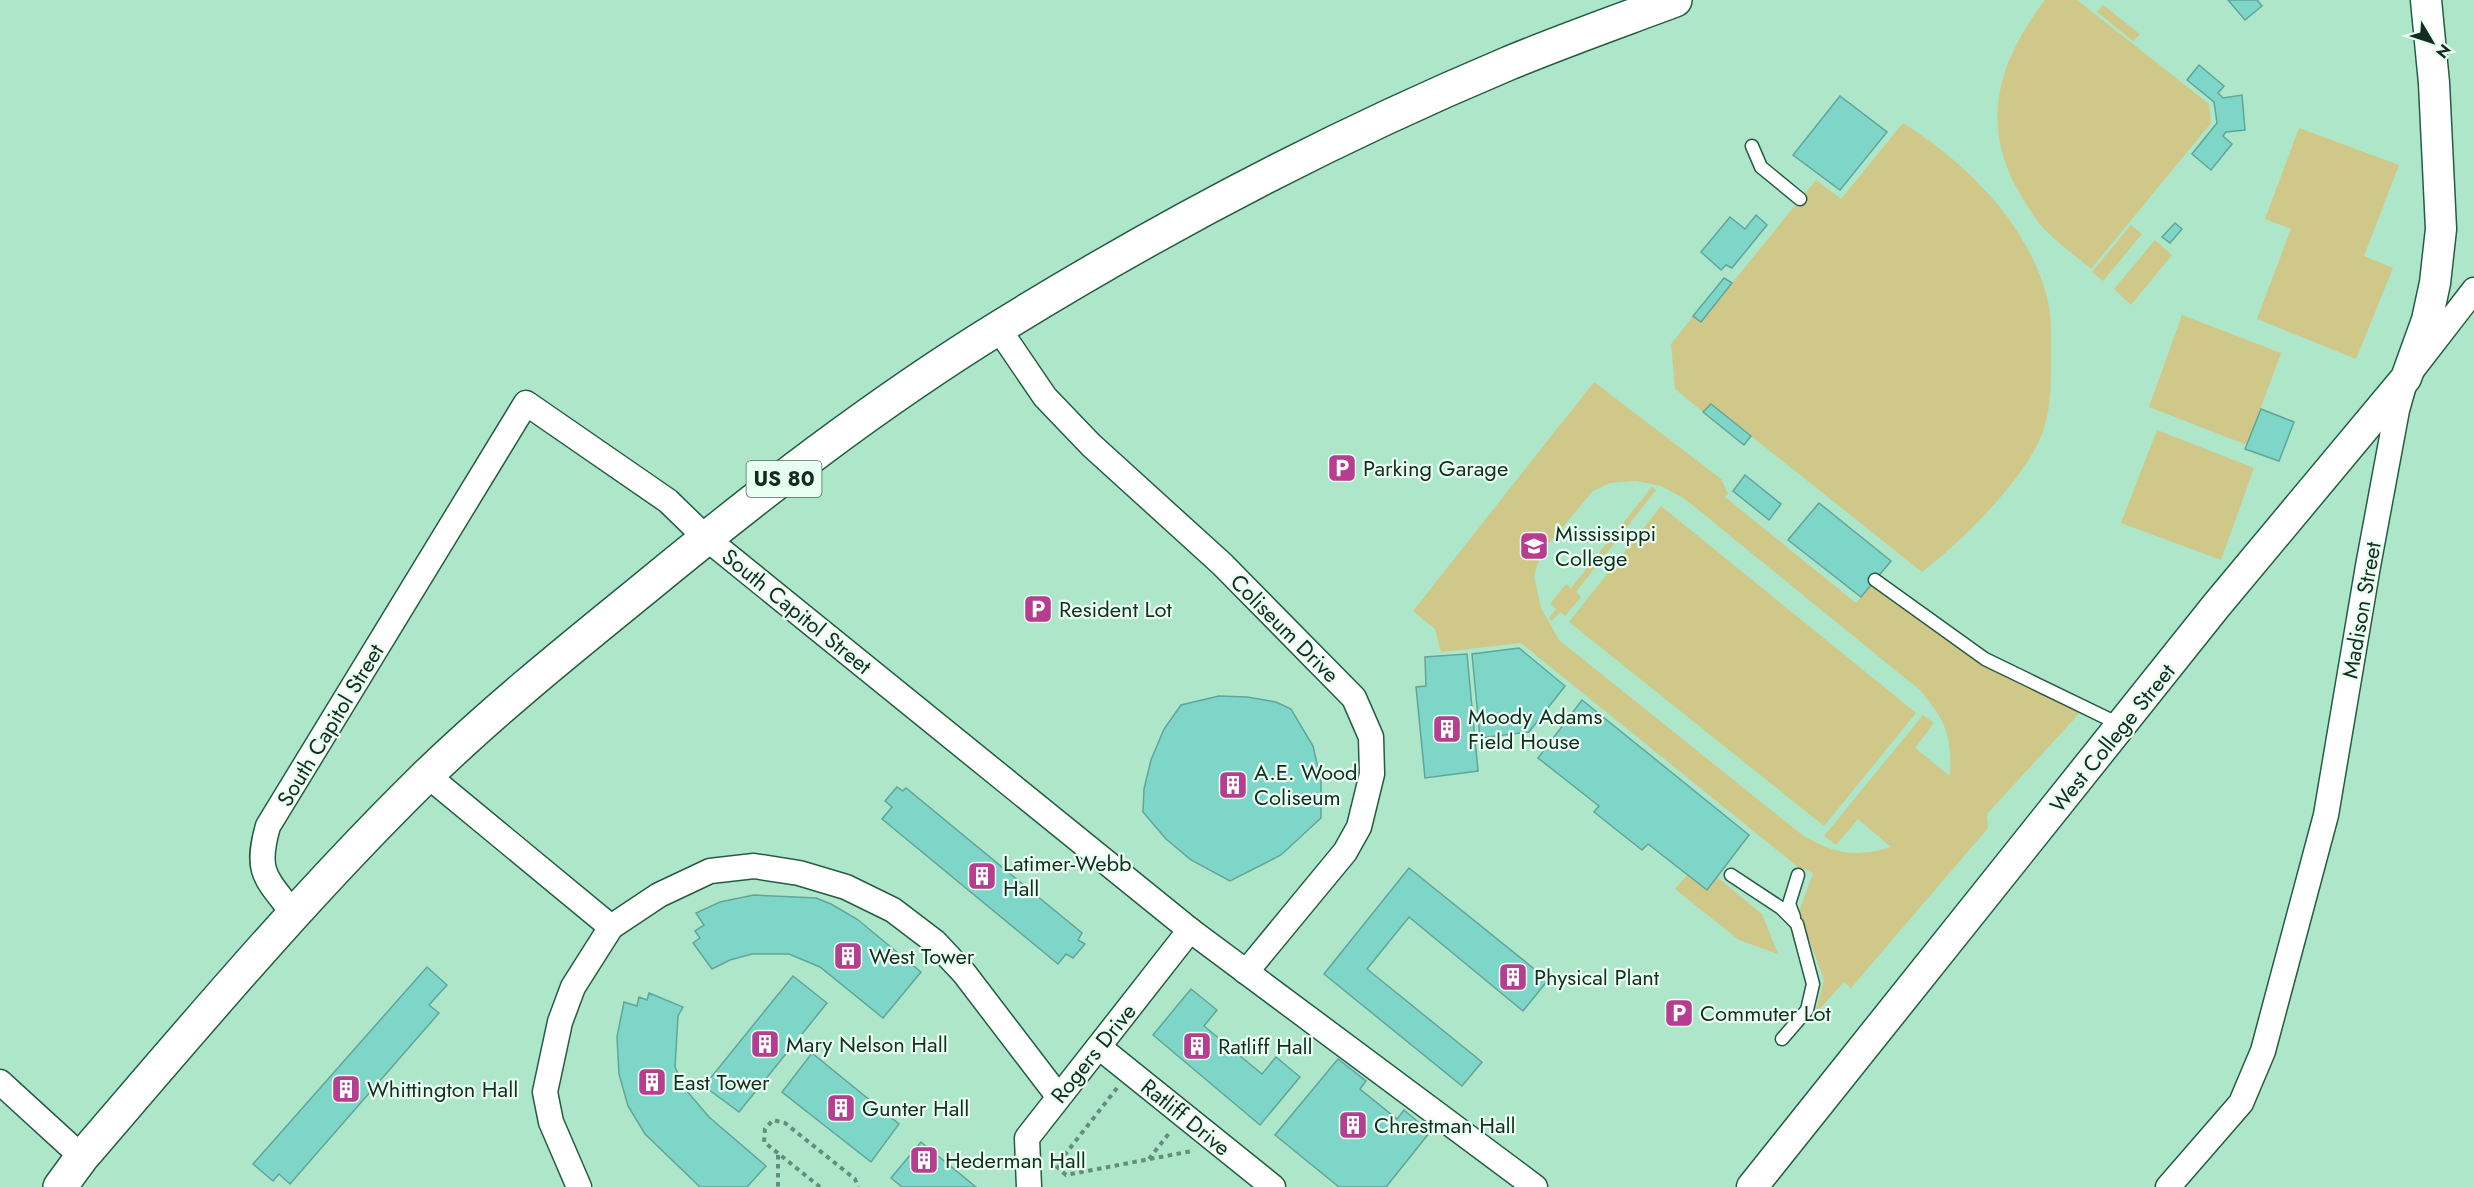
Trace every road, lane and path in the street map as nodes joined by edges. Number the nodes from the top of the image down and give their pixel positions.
1 (1675, 0) edge
2 (2426, 0) edge
3 (1752, 146) dead end
4 (1800, 199) dead end
5 (2474, 290) edge
6 (998, 328) junction
7 (2406, 378) junction
8 (706, 538) junction
9 (1875, 580) dead end
10 (2122, 725) junction
11 (427, 775) junction
12 (1731, 875) dead end
13 (1798, 875) dead end
14 (293, 913) junction
15 (1797, 924) junction
16 (611, 927) junction
17 (1190, 930) junction
18 (1246, 972) junction
19 (1782, 1039) dead end
20 (1099, 1047) junction
21 (1123, 1080) dead end
22 (0, 1082) edge
23 (1058, 1096) junction
24 (1178, 1123) dead end
25 (1198, 1149) dead end
26 (778, 1155) junction
27 (82, 1157) junction
28 (1148, 1159) junction
29 (60, 1187) edge
30 (579, 1187) edge
31 (778, 1187) edge
32 (820, 1187) edge
33 (858, 1187) edge
34 (1029, 1187) edge
35 (1273, 1187) edge
36 (1535, 1187) edge
37 (1752, 1187) edge
38 (2168, 1187) edge

1 - 6 main road, US 80
2 - 7 street, Madison Street
3 - 4 lane
5 - 7 street, West College Street
6 - 8 main road, US 80
6 - 18 street, Coliseum Drive
7 - 10 street, West College Street
7 - 38 street, Madison Street
8 - 11 main road, US 80
8 - 14 street, South Capitol Street
8 - 17 street, South Capitol Street
9 - 10 lane
10 - 37 street, West College Street
11 - 14 main road, US 80
11 - 16 street
12 - 15 lane
13 - 15 lane
14 - 27 main road, US 80
15 - 19 lane
16 - 23 street
16 - 30 street
17 - 18 street, South Capitol Street
17 - 20 street, Rogers Drive
18 - 36 street, South Capitol Street
20 - 23 street, Rogers Drive
20 - 35 street, Ratliff Drive
21 - 28 path
22 - 27 street
23 - 34 street, Rogers Drive
24 - 28 path
25 - 28 path
26 - 31 path
26 - 32 path
26 - 33 path
27 - 29 main road, US 80

